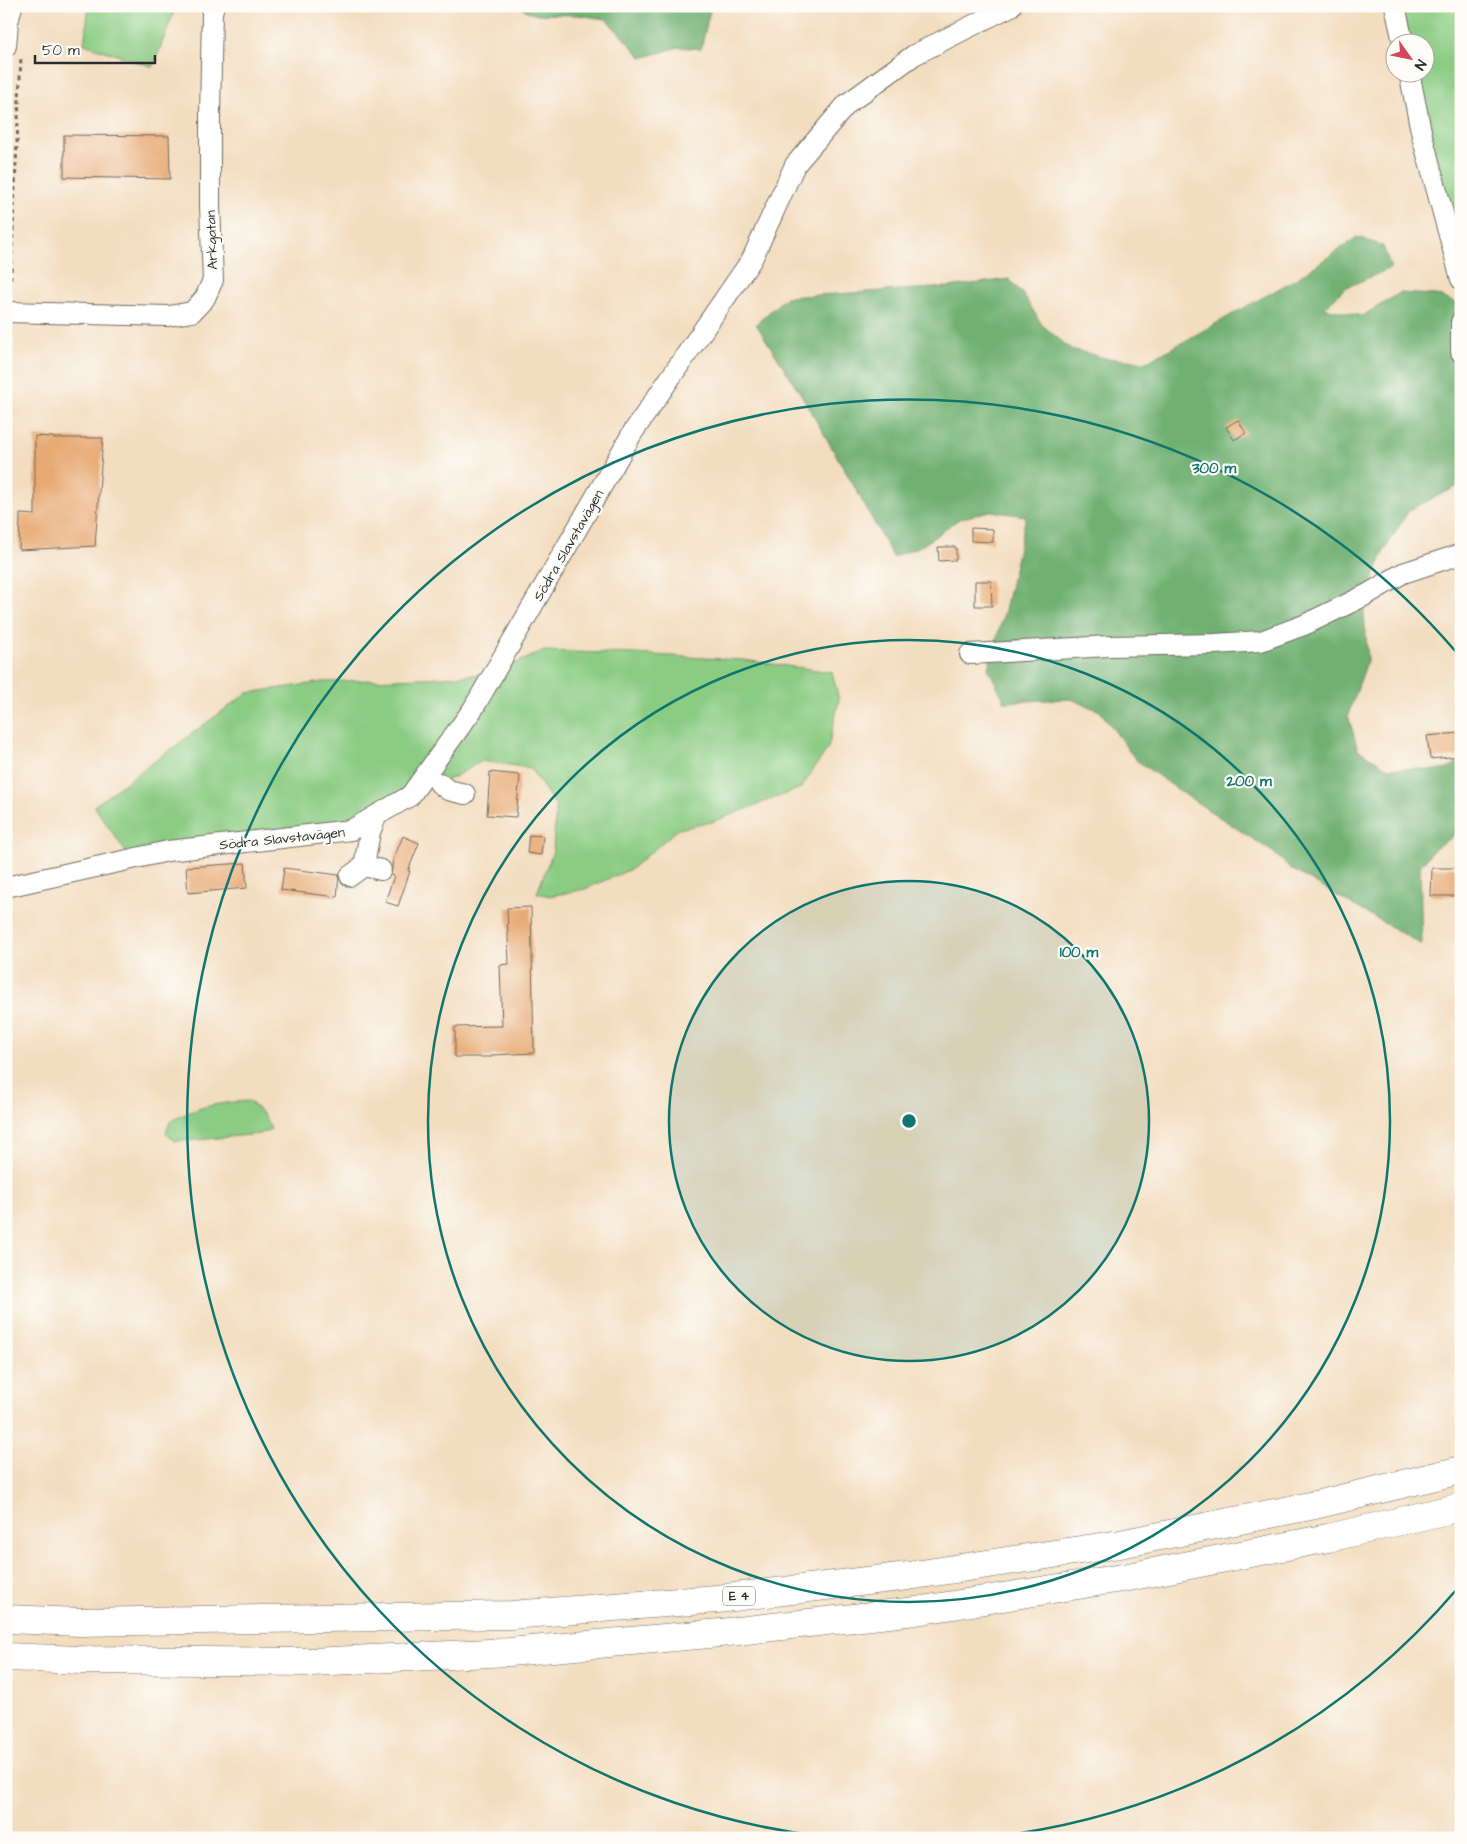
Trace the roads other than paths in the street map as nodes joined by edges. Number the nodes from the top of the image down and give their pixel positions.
1 (12, 6) edge
2 (214, 6) edge
3 (1011, 6) edge
4 (1395, 6) edge
5 (1401, 32) edge
6 (14, 49) edge
7 (1411, 82) edge
8 (1461, 279) edge
9 (8, 312) edge
10 (1461, 322) edge
11 (1461, 352) edge
12 (1461, 554) edge
13 (970, 654) dead end
14 (439, 783) dead end
15 (465, 794) dead end
16 (377, 815) junction
17 (365, 871) dead end
18 (6, 886) edge
19 (1461, 1470) edge
20 (1461, 1507) edge
21 (6, 1619) edge
22 (6, 1657) edge

1 - 6 street
2 - 9 street, Arkgatan
3 - 16 street, Södra Slavstavägen
4 - 5 street
7 - 8 street
10 - 11 street
12 - 13 street
14 - 15 street
16 - 17 street
16 - 18 street, Södra Slavstavägen
19 - 21 highway, E 4
20 - 22 highway

